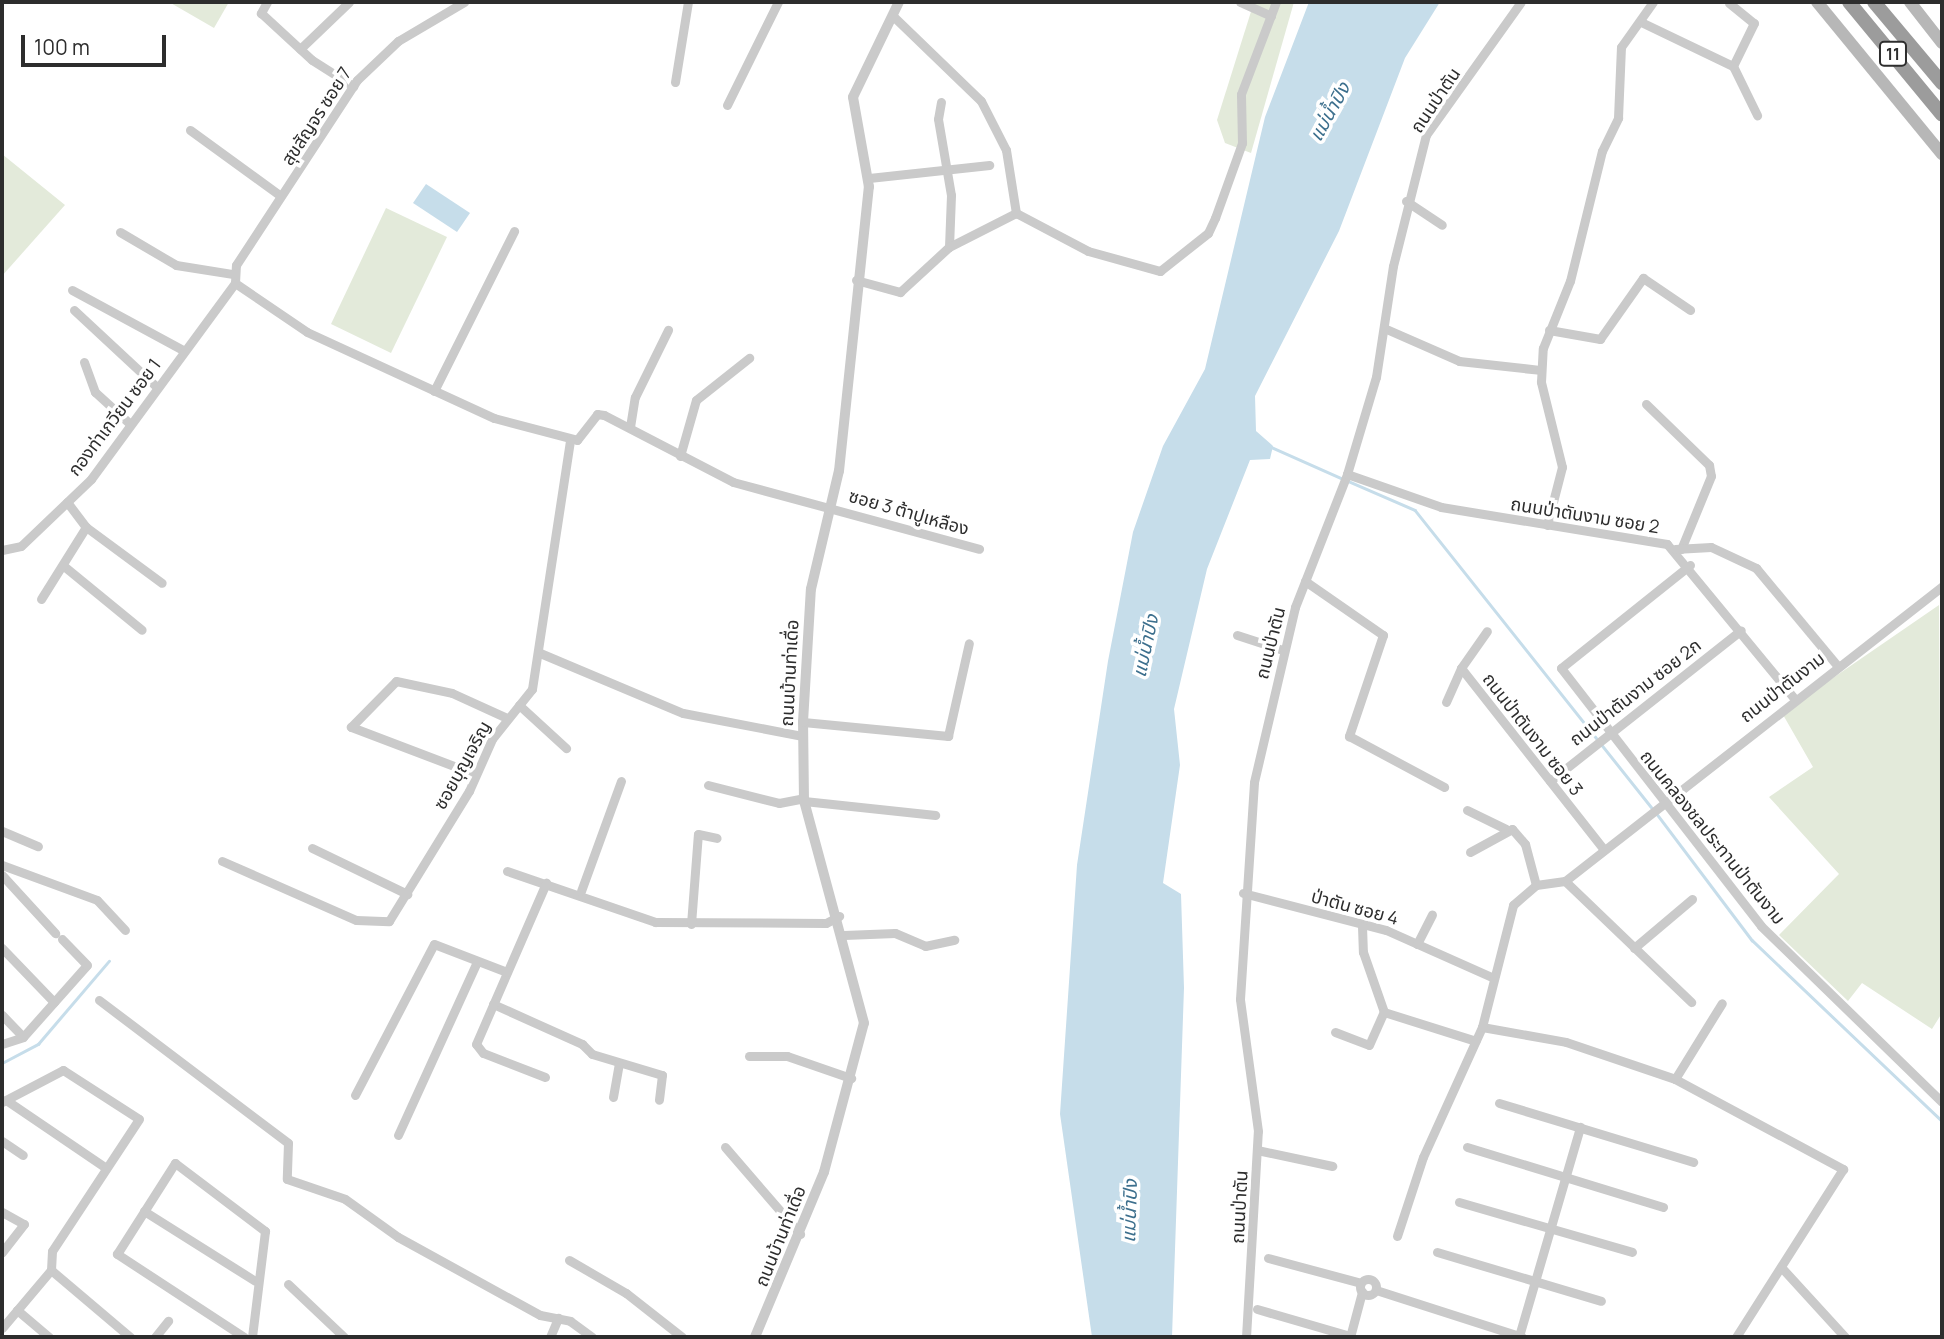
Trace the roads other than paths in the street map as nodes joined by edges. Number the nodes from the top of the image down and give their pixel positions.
1 (267, 2) edge
2 (349, 2) edge
3 (464, 2) edge
4 (688, 2) edge
5 (778, 2) edge
6 (899, 2) edge
7 (1240, 2) edge
8 (1276, 2) edge
9 (1521, 2) edge
10 (1653, 2) edge
11 (1810, 2) edge
12 (1818, 2) edge
13 (1849, 2) edge
14 (1874, 2) edge
15 (1729, 3) edge
16 (1912, 4) edge
17 (893, 16) junction
18 (1271, 16) junction
19 (1641, 22) junction
20 (1942, 43) edge
21 (300, 49) junction
22 (1733, 65) junction
23 (674, 82) dead end
24 (1942, 83) edge
25 (353, 86) junction
26 (941, 103) dead end
27 (727, 105) dead end
28 (1940, 114) edge
29 (1757, 115) dead end
30 (190, 130) dead end
31 (1927, 133) junction
32 (1942, 154) edge
33 (989, 165) dead end
34 (947, 171) junction
35 (869, 178) junction
36 (281, 196) junction
37 (1406, 201) junction
38 (1016, 213) junction
39 (1442, 225) dead end
40 (514, 231) dead end
41 (120, 232) dead end
42 (949, 247) junction
43 (234, 278) junction
44 (856, 281) junction
45 (72, 289) dead end
46 (74, 310) dead end
47 (1690, 310) dead end
48 (1384, 328) junction
49 (668, 330) dead end
50 (1549, 330) junction
51 (183, 351) junction
52 (749, 358) dead end
53 (84, 362) dead end
54 (1539, 370) junction
55 (157, 387) junction
56 (434, 391) junction
57 (1646, 404) dead end
58 (131, 424) junction
59 (630, 427) junction
60 (570, 440) junction
61 (680, 456) junction
62 (1348, 474) junction
63 (67, 502) junction
64 (831, 506) junction
65 (1547, 525) junction
66 (86, 527) junction
67 (979, 549) dead end
68 (1678, 549) junction
69 (2, 550) edge
70 (1689, 565) junction
71 (65, 567) junction
72 (1305, 581) junction
73 (162, 583) dead end
74 (1942, 586) edge
75 (41, 599) dead end
76 (142, 630) dead end
77 (1741, 630) junction
78 (1487, 631) dead end
79 (1237, 635) dead end
80 (970, 643) dead end
81 (1283, 650) junction
82 (540, 653) junction
83 (1836, 664) junction
84 (1461, 668) junction
85 (1793, 697) junction
86 (1446, 702) dead end
87 (519, 705) junction
88 (507, 718) junction
89 (803, 722) junction
90 (1609, 732) junction
91 (803, 736) junction
92 (566, 748) dead end
93 (475, 774) junction
94 (621, 781) dead end
95 (1550, 781) junction
96 (708, 785) dead end
97 (1444, 787) dead end
98 (804, 799) junction
99 (1662, 802) junction
100 (1467, 810) dead end
101 (935, 815) dead end
102 (1506, 829) junction
103 (2, 831) edge
104 (718, 838) dead end
105 (38, 846) dead end
106 (312, 848) dead end
107 (1604, 850) junction
108 (1470, 852) dead end
109 (222, 861) dead end
110 (2, 865) edge
111 (507, 870) dead end
112 (2, 875) edge
113 (1564, 881) junction
114 (546, 883) junction
115 (1536, 885) junction
116 (581, 891) junction
117 (1243, 893) junction
118 (407, 894) junction
119 (1692, 898) dead end
120 (1432, 915) dead end
121 (839, 916) junction
122 (691, 924) junction
123 (1362, 926) junction
124 (125, 930) dead end
125 (844, 935) junction
126 (954, 940) dead end
127 (1417, 944) junction
128 (2, 948) edge
129 (1634, 948) junction
130 (477, 962) junction
131 (507, 972) junction
132 (1494, 978) junction
133 (99, 1000) dead end
134 (54, 1002) junction
135 (1690, 1002) dead end
136 (1722, 1003) dead end
137 (493, 1004) junction
138 (1384, 1012) junction
139 (2, 1015) edge
140 (1482, 1027) junction
141 (1335, 1032) dead end
142 (23, 1037) junction
143 (1476, 1041) junction
144 (2, 1044) edge
145 (749, 1056) dead end
146 (619, 1064) junction
147 (545, 1077) dead end
148 (851, 1078) junction
149 (1675, 1079) junction
150 (355, 1095) dead end
151 (612, 1097) dead end
152 (659, 1100) dead end
153 (4, 1101) edge
154 (1942, 1102) edge
155 (1499, 1103) dead end
156 (1580, 1127) junction
157 (398, 1135) dead end
158 (2, 1141) edge
159 (725, 1147) dead end
160 (1467, 1147) dead end
161 (1257, 1150) junction
162 (23, 1155) dead end
163 (1693, 1162) dead end
164 (1332, 1166) dead end
165 (106, 1168) junction
166 (1565, 1177) junction
167 (1460, 1202) dead end
168 (1663, 1208) dead end
169 (144, 1211) junction
170 (2, 1212) edge
171 (1550, 1228) junction
172 (800, 1234) junction
173 (1397, 1236) dead end
174 (2, 1252) edge
175 (1437, 1252) dead end
176 (1632, 1252) dead end
177 (1268, 1258) dead end
178 (569, 1261) dead end
179 (1781, 1266) junction
180 (51, 1270) junction
181 (255, 1281) junction
182 (1535, 1281) junction
183 (288, 1284) dead end
184 (1362, 1288) junction
185 (1376, 1290) junction
186 (1601, 1301) dead end
187 (1257, 1309) dead end
188 (17, 1310) junction
189 (558, 1318) junction
190 (168, 1321) dead end
191 (2, 1328) edge
192 (230, 1334) edge
193 (1522, 1336) edge
194 (49, 1337) edge
195 (130, 1337) edge
196 (155, 1337) edge
197 (244, 1337) edge
198 (253, 1337) edge
199 (344, 1337) edge
200 (550, 1337) edge
201 (592, 1337) edge
202 (682, 1337) edge
203 (755, 1337) edge
204 (1246, 1337) edge
205 (1350, 1337) edge
206 (1736, 1337) edge
207 (1845, 1337) edge

1 - 21 street
2 - 21 street
3 - 25 street, สุขสัญจร ซอย 7
4 - 23 street
5 - 27 street
6 - 17 street, ถนนบ้านท่าเดื่อ
7 - 18 street
8 - 18 street
9 - 37 street, ถนนป่าตัน
10 - 19 street
11 - 31 main road
12 - 31 main road
13 - 28 highway, 11
14 - 24 highway, 11
15 - 22 street
16 - 20 main road
17 - 35 street, ถนนบ้านท่าเดื่อ
17 - 38 street
18 - 38 street
19 - 22 street
19 - 50 street
21 - 25 street
22 - 29 street
25 - 36 street, สุขสัญจร ซอย 7
26 - 34 street
30 - 36 street
31 - 32 main road
33 - 34 street
34 - 35 street
34 - 42 street
35 - 44 street, ถนนบ้านท่าเดื่อ
36 - 43 street, สุขสัญจร ซอย 7
37 - 39 street
37 - 48 street, ถนนป่าตัน
38 - 42 street
40 - 56 street
41 - 43 street
42 - 44 street
43 - 51 street, กองท่าเกวียน ซอย 1
43 - 56 street
44 - 64 street, ถนนบ้านท่าเดื่อ
45 - 51 street
46 - 55 street
47 - 50 street
48 - 54 street
48 - 62 street, ถนนป่าตัน
49 - 59 street
50 - 54 street
51 - 55 street, กองท่าเกวียน ซอย 1
52 - 61 street
53 - 58 street
54 - 65 street
55 - 58 street, กองท่าเกวียน ซอย 1
56 - 60 street
57 - 68 street
58 - 63 street, กองท่าเกวียน ซอย 1
59 - 60 street, ซอย 3 ต้าปูเหลือง
59 - 61 street, ซอย 3 ต้าปูเหลือง
60 - 82 street, ซอยบุญเจริญ
61 - 64 street, ซอย 3 ต้าปูเหลือง
62 - 65 street, ถนนป่าตันงาม ซอย 2
62 - 72 street, ถนนป่าตัน
63 - 66 street
63 - 69 street, กองท่าเกวียน ซอย 1
64 - 67 street, ซอย 3 ต้าปูเหลือง
64 - 89 street, ถนนบ้านท่าเดื่อ
65 - 68 street, ถนนป่าตันงาม ซอย 2
66 - 71 street
66 - 73 street
68 - 70 street, ถนนป่าตันงาม ซอย 2
68 - 83 street
70 - 77 street, ถนนป่าตันงาม ซอย 2
70 - 90 street, ถนนคลองชลประทานป่าตันงาม
71 - 75 street
71 - 76 street
72 - 81 street, ถนนป่าตัน
72 - 97 street
74 - 83 street, ถนนป่าตันงาม
77 - 85 street, ถนนป่าตันงาม ซอย 2
77 - 90 street, ถนนป่าตันงาม ซอย 2ก
78 - 84 street
79 - 81 street
80 - 89 street
81 - 117 street, ถนนป่าตัน
82 - 87 street, ซอยบุญเจริญ
82 - 91 street
83 - 85 street, ถนนป่าตันงาม
84 - 86 street, ถนนป่าตันงาม ซอย 3
84 - 95 street, ถนนป่าตันงาม ซอย 3
85 - 99 street, ถนนป่าตันงาม
87 - 88 street, ซอยบุญเจริญ
87 - 92 street
88 - 93 street, ซอยบุญเจริญ
88 - 93 street
89 - 91 street, ถนนบ้านท่าเดื่อ
90 - 95 street, ถนนป่าตันงาม ซอย 2ก
90 - 99 street, ถนนคลองชลประทานป่าตันงาม
91 - 98 street, ถนนบ้านท่าเดื่อ
93 - 118 street, ซอยบุญเจริญ
94 - 116 street
95 - 107 street, ถนนป่าตันงาม ซอย 3
96 - 98 street
98 - 101 street
98 - 121 street, ถนนบ้านท่าเดื่อ
99 - 107 street, ถนนป่าตันงาม
99 - 154 street, ถนนคลองชลประทานป่าตันงาม
100 - 102 street
102 - 108 street
102 - 115 street
103 - 105 street
104 - 122 street
106 - 118 street
107 - 113 street, ถนนป่าตันงาม
109 - 118 street, ซอยบุญเจริญ
110 - 124 street
111 - 114 street
112 - 134 street
113 - 115 street
113 - 129 street
114 - 116 street
114 - 131 street
115 - 132 street
116 - 122 street
117 - 123 street, ป่าตัน ซอย 4
117 - 161 street, ถนนป่าตัน
119 - 129 street
120 - 127 street
121 - 122 street
121 - 125 street, ถนนบ้านท่าเดื่อ
123 - 127 street, ป่าตัน ซอย 4
123 - 138 street
125 - 126 street
125 - 148 street, ถนนบ้านท่าเดื่อ
127 - 132 street, ป่าตัน ซอย 4
128 - 134 street
129 - 135 street
130 - 131 street
130 - 150 street
130 - 157 street
131 - 137 street
132 - 140 street
133 - 189 street
134 - 142 street
136 - 149 street
137 - 146 street
137 - 147 street
138 - 141 street
138 - 143 street
139 - 142 street
140 - 143 street
140 - 149 street
142 - 144 street
143 - 173 street
145 - 148 street
146 - 151 street
146 - 152 street
148 - 172 street, ถนนบ้านท่าเดื่อ
149 - 179 street
153 - 165 street
153 - 165 street
155 - 156 street
156 - 163 street
156 - 166 street
158 - 162 street
159 - 172 street
160 - 166 street
161 - 164 street
161 - 204 street, ถนนป่าตัน
165 - 180 street
166 - 168 street
166 - 171 street
167 - 171 street
169 - 181 street
169 - 181 street
169 - 192 street
170 - 174 street
171 - 176 street
171 - 182 street
172 - 203 street, ถนนบ้านท่าเดื่อ
175 - 182 street
177 - 184 street
178 - 202 street
179 - 206 street
179 - 207 street
180 - 188 street
180 - 195 street
181 - 198 street
182 - 186 street
182 - 193 street
183 - 199 street
184 - 185 street
184 - 185 street
184 - 205 street
185 - 193 street
187 - 205 street
188 - 191 street
188 - 194 street
189 - 200 street
189 - 201 street
190 - 196 street
192 - 197 street

